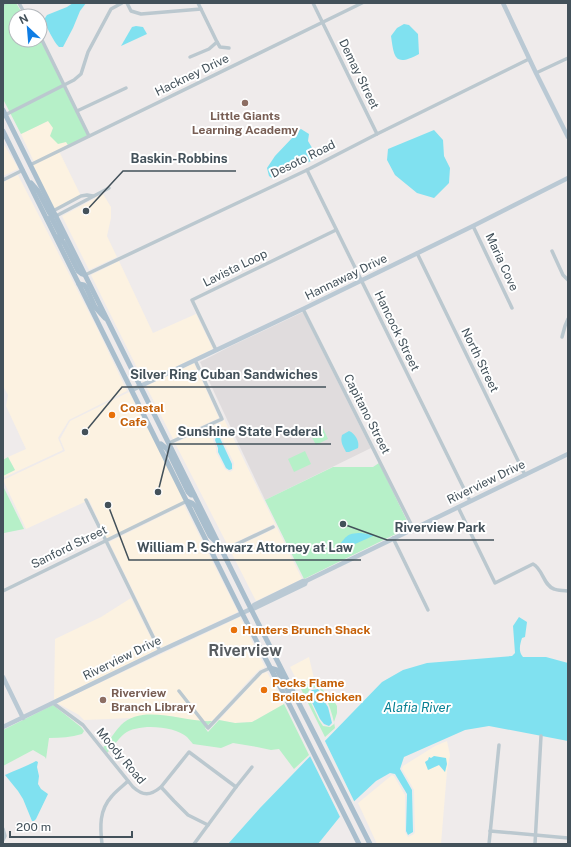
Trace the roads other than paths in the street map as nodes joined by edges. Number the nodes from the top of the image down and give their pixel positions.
1 (122, 3) edge
2 (127, 3) edge
3 (198, 3) edge
4 (313, 3) edge
5 (362, 3) edge
6 (503, 3) edge
7 (201, 9) junction
8 (323, 22) junction
9 (217, 42) junction
10 (46, 48) edge
11 (229, 48) dead end
12 (190, 57) dead end
13 (568, 58) edge
14 (529, 59) junction
15 (536, 73) junction
16 (64, 85) junction
17 (126, 88) dead end
18 (77, 111) junction
19 (4, 114) edge
20 (3, 131) edge
21 (376, 134) junction
22 (89, 136) junction
23 (568, 137) edge
24 (30, 165) junction
25 (23, 170) junction
26 (307, 170) junction
27 (26, 178) junction
28 (568, 178) edge
29 (3, 180) edge
30 (109, 188) dead end
31 (93, 196) junction
32 (53, 211) junction
33 (56, 216) junction
34 (47, 219) junction
35 (473, 226) junction
36 (52, 230) junction
37 (336, 230) junction
38 (71, 247) junction
39 (552, 252) dead end
40 (417, 253) junction
41 (85, 275) junction
42 (568, 280) edge
43 (361, 281) junction
44 (79, 284) junction
45 (512, 308) dead end
46 (303, 309) junction
47 (568, 319) edge
48 (108, 322) junction
49 (562, 337) dead end
50 (216, 350) junction
51 (195, 360) junction
52 (140, 386) junction
53 (132, 390) junction
54 (157, 440) junction
55 (169, 444) junction
56 (568, 454) edge
57 (525, 475) junction
58 (194, 495) junction
59 (86, 500) dead end
60 (187, 501) junction
61 (470, 501) junction
62 (458, 507) junction
63 (273, 527) dead end
64 (413, 528) junction
65 (392, 538) junction
66 (106, 541) junction
67 (219, 545) junction
68 (222, 551) junction
69 (3, 591) edge
70 (568, 591) edge
71 (251, 609) junction
72 (428, 610) dead end
73 (242, 613) junction
74 (160, 651) junction
75 (270, 668) junction
76 (3, 677) edge
77 (179, 691) dead end
78 (296, 698) junction
79 (53, 703) junction
80 (23, 718) junction
81 (3, 727) edge
82 (541, 736) dead end
83 (499, 746) dead end
84 (252, 767) dead end
85 (128, 782) junction
86 (161, 787) junction
87 (236, 787) junction
88 (208, 826) junction
89 (3, 829) edge
90 (490, 831) junction
91 (536, 835) junction
92 (568, 838) edge
93 (3, 840) edge
94 (102, 844) edge
95 (194, 844) edge
96 (359, 844) edge
97 (370, 844) edge
98 (489, 844) edge
99 (536, 844) edge

1 - 16 street
2 - 7 street
3 - 7 street
4 - 8 street, Demay Street
5 - 8 street, Hackney Drive
6 - 14 street
7 - 9 street
8 - 21 street, Demay Street
8 - 22 street, Hackney Drive
9 - 11 street
9 - 12 street
10 - 16 street
13 - 15 street
14 - 15 street
14 - 21 street, Desoto Road
15 - 23 street
16 - 18 street
16 - 19 street
17 - 18 street
18 - 22 street
19 - 24 main road
20 - 25 main road
21 - 26 street, Desoto Road
22 - 24 street, Hackney Drive
24 - 32 main road
25 - 27 main road
25 - 29 street
26 - 37 street, Hancock Street
26 - 41 street, Desoto Road
27 - 33 main road
27 - 34 main road
28 - 35 street, Hannaway Drive
30 - 31 street
31 - 32 street
31 - 33 street
32 - 33 main road
33 - 38 main road
34 - 36 main road
34 - 38 main road
35 - 40 street, Hannaway Drive
35 - 45 street, Maria Cove
36 - 41 main road
36 - 44 main road
37 - 43 street, Hancock Street
37 - 50 street, Lavista Loop
38 - 41 main road
39 - 42 street
40 - 43 street, Hannaway Drive
40 - 57 street, North Street
41 - 48 main road
43 - 46 street, Hannaway Drive
43 - 61 street, Hancock Street
44 - 48 main road
44 - 53 main road
46 - 50 street, Hannaway Drive
46 - 64 street, Capitano Street
47 - 49 street
48 - 52 main road
50 - 51 street, Hannaway Drive
51 - 52 street, Hannaway Drive
51 - 55 street
52 - 53 street, Hannaway Drive
52 - 55 main road
53 - 54 main road
54 - 58 main road
54 - 60 main road
55 - 58 main road
56 - 57 street, Riverview Drive
57 - 61 street, Riverview Drive
58 - 67 main road
59 - 66 street
60 - 66 street, Sanford Street
60 - 67 main road
60 - 73 main road
61 - 62 street, Riverview Drive
62 - 64 street, Riverview Drive
62 - 70 street
63 - 68 street
64 - 65 street, Riverview Drive
65 - 71 street, Riverview Drive
65 - 72 street
66 - 69 street, Sanford Street
66 - 74 street
67 - 68 main road
68 - 71 main road
71 - 73 street, Riverview Drive
71 - 78 main road
73 - 74 street, Riverview Drive
73 - 75 main road
74 - 79 street, Riverview Drive
75 - 77 street
75 - 78 main road
75 - 96 main road
76 - 80 street
78 - 97 main road
79 - 80 street, Riverview Drive
79 - 85 street, Moody Road
80 - 81 street, Riverview Drive
82 - 91 street
83 - 90 street
84 - 87 street
85 - 86 street, Moody Road
85 - 94 street
86 - 87 street, Moody Road
86 - 88 street
87 - 88 street
88 - 95 street
89 - 93 street
90 - 91 street
90 - 98 street
91 - 92 street
91 - 99 street

